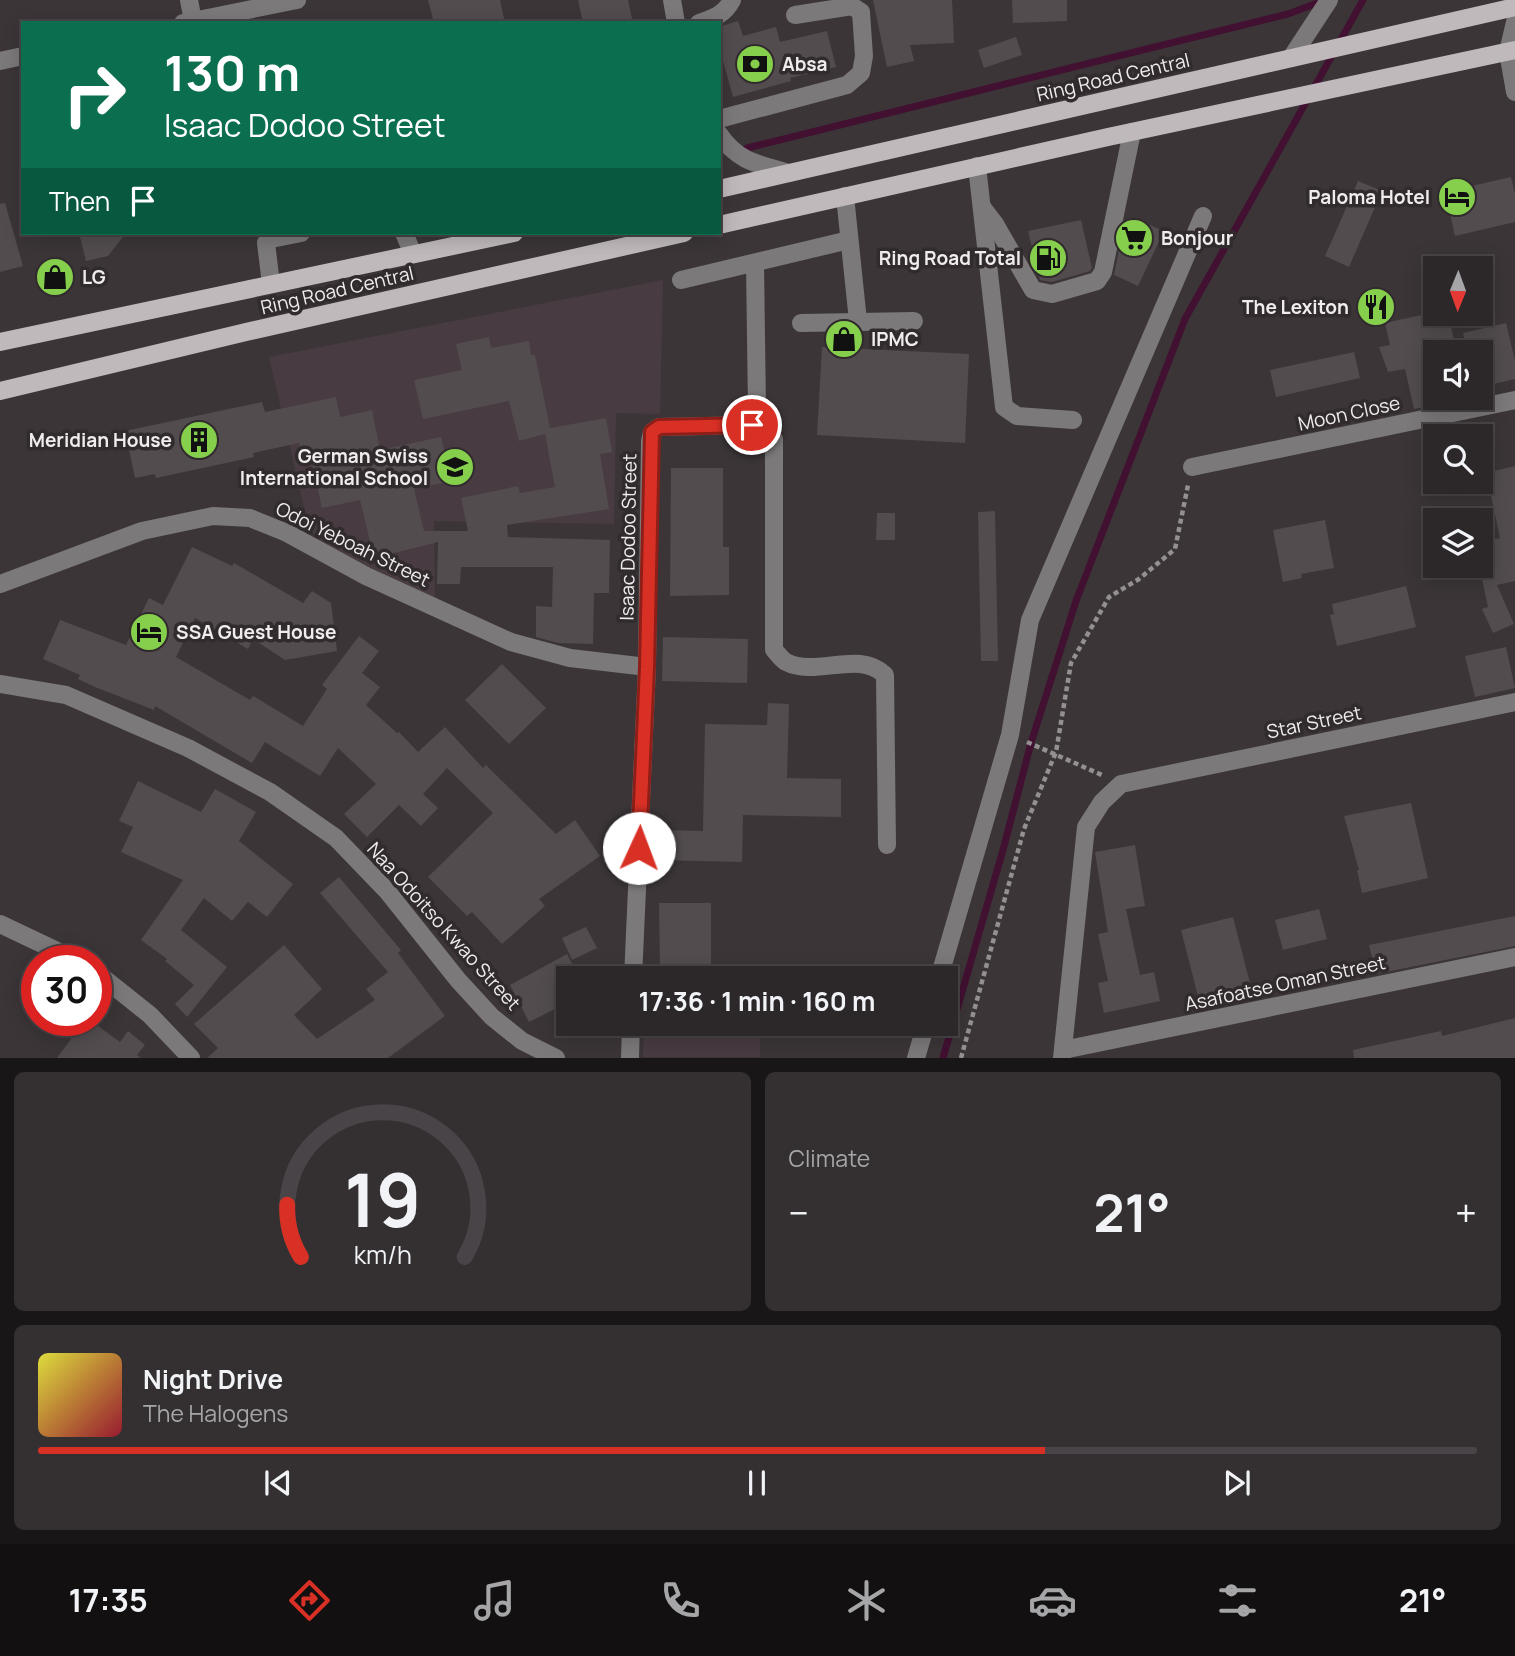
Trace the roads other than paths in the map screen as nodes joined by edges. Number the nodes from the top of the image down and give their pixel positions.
1 (189, 0) edge
2 (296, 0) edge
3 (672, 0) edge
4 (732, 0) edge
5 (1329, 0) edge
6 (1499, 0) edge
7 (1515, 7) edge
8 (795, 15) dead end
9 (1471, 16) junction
10 (188, 21) edge
11 (193, 21) edge
12 (676, 21) edge
13 (704, 21) edge
14 (1515, 22) edge
15 (1512, 51) edge
16 (21, 56) edge
17 (1291, 58) junction
18 (0, 61) edge
19 (1515, 92) edge
20 (721, 118) edge
21 (1132, 132) junction
22 (721, 137) edge
23 (977, 166) junction
24 (789, 173) junction
25 (721, 189) edge
26 (845, 196) junction
27 (982, 207) junction
28 (1203, 216) dead end
29 (721, 225) edge
30 (291, 235) edge
31 (405, 235) edge
32 (504, 235) edge
33 (675, 235) edge
34 (849, 240) junction
35 (413, 254) junction
36 (755, 262) junction
37 (681, 280) dead end
38 (271, 284) junction
39 (858, 321) junction
40 (914, 321) dead end
41 (801, 323) dead end
42 (0, 342) edge
43 (0, 391) edge
44 (1515, 400) edge
45 (757, 410) dead end
46 (1073, 420) dead end
47 (1192, 467) road end
48 (0, 584) edge
49 (647, 667) junction
50 (0, 684) edge
51 (1515, 702) edge
52 (887, 845) dead end
53 (0, 924) edge
54 (44, 945) edge
55 (1515, 957) edge
56 (634, 966) edge
57 (943, 966) edge
58 (112, 985) edge
59 (631, 1036) edge
60 (922, 1036) edge
61 (1062, 1054) edge
62 (191, 1058) edge
63 (555, 1058) edge
64 (630, 1058) edge
65 (916, 1058) edge

1 - 10 street
2 - 11 street
3 - 12 street
4 - 13 street
5 - 17 street
6 - 9 main road
7 - 9 main road, Ring Road Central
8 - 20 street
9 - 17 main road, Ring Road Central
14 - 15 street
15 - 19 street
15 - 21 main road
16 - 18 street
17 - 24 main road, Ring Road Central
21 - 23 main road
21 - 27 street
22 - 24 street
23 - 26 main road
23 - 27 street
24 - 25 main road, Ring Road Central
26 - 29 main road
26 - 34 street
27 - 46 street
28 - 57 street
30 - 38 street
31 - 35 street
32 - 35 main road, Ring Road Central
33 - 43 main road, Ring Road Central
34 - 36 street
34 - 39 street
35 - 38 main road, Ring Road Central
36 - 37 street
36 - 45 street
38 - 42 main road, Ring Road Central
39 - 40 street
39 - 41 street
44 - 47 street, Moon Close
48 - 49 street, Odoi Yeboah Street
49 - 52 street, Isaac Dodoo Street
49 - 56 street, Isaac Dodoo Street
50 - 63 street, Naa Odoitso Kwao Street
51 - 61 street, Star Street
53 - 54 street
55 - 61 street, Asafoatse Oman Street
58 - 62 street
59 - 64 street
60 - 65 street

